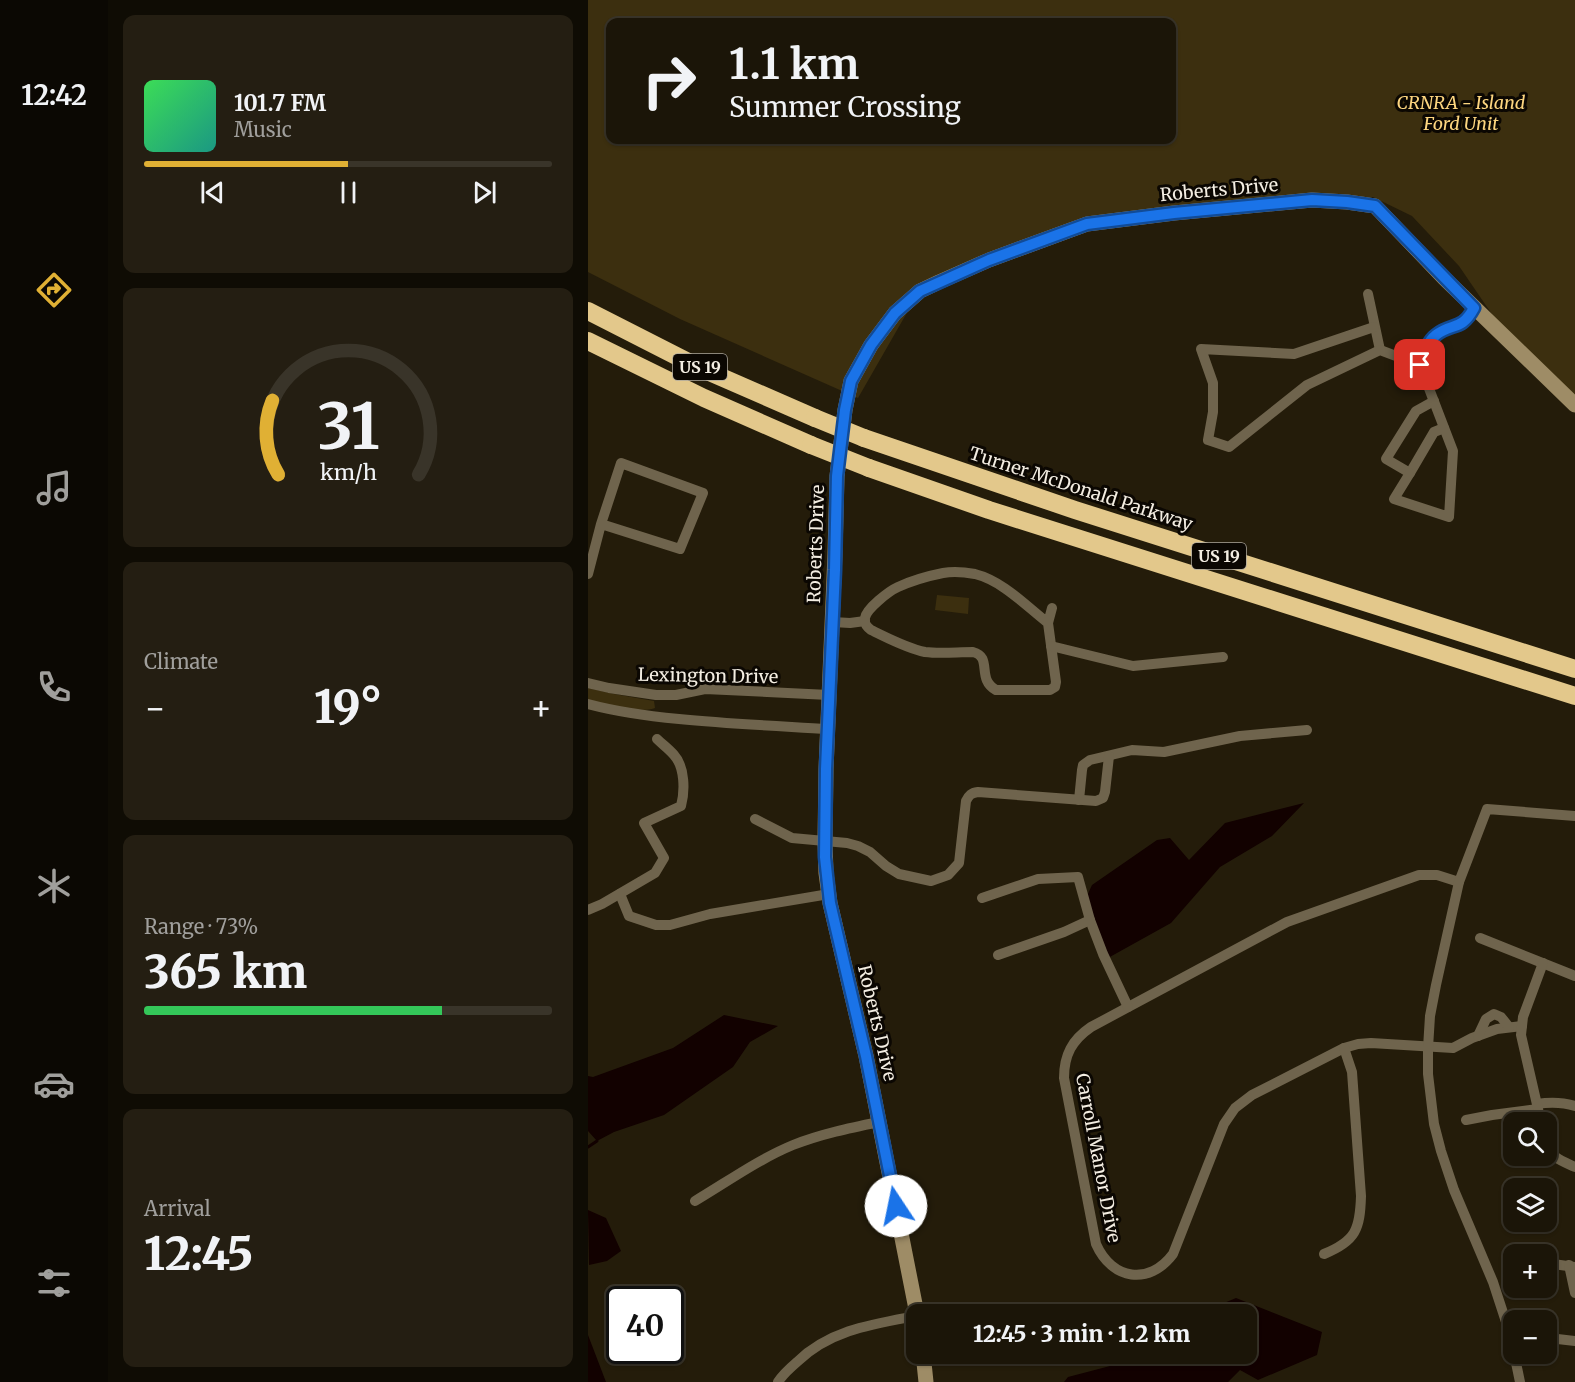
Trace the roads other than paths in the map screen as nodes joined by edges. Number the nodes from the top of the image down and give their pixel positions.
1 (1368, 294) dead end
2 (1474, 308) junction
3 (588, 311) edge
4 (1374, 327) junction
5 (588, 341) edge
6 (1380, 350) junction
7 (1420, 365) junction
8 (1434, 401) junction
9 (1575, 405) edge
10 (1444, 428) junction
11 (1410, 473) junction
12 (601, 524) junction
13 (588, 574) edge
14 (1052, 608) dead end
15 (864, 621) junction
16 (833, 622) junction
17 (1048, 623) junction
18 (1051, 646) junction
19 (1223, 657) dead end
20 (1575, 669) edge
21 (588, 683) edge
22 (830, 695) junction
23 (1575, 696) edge
24 (588, 704) edge
25 (828, 729) junction
26 (1307, 730) dead end
27 (657, 739) dead end
28 (1109, 756) junction
29 (1078, 800) junction
30 (1575, 816) edge
31 (755, 819) dead end
32 (825, 842) junction
33 (1459, 882) junction
34 (620, 894) junction
35 (829, 894) junction
36 (982, 898) dead end
37 (588, 910) edge
38 (1090, 920) junction
39 (1480, 938) dead end
40 (998, 955) dead end
41 (1543, 963) junction
42 (1575, 976) edge
43 (1128, 1007) junction
44 (1522, 1026) junction
45 (1344, 1048) junction
46 (1428, 1048) junction
47 (1575, 1106) edge
48 (1538, 1107) junction
49 (1539, 1112) edge
50 (1466, 1120) dead end
51 (879, 1122) junction
52 (1557, 1158) edge
53 (1575, 1167) edge
54 (695, 1201) dead end
55 (1324, 1254) dead end
56 (1557, 1264) edge
57 (1572, 1266) edge
58 (1575, 1293) edge
59 (915, 1304) edge
60 (1503, 1313) edge
61 (906, 1317) edge
62 (1557, 1339) edge
63 (1575, 1341) edge
64 (924, 1364) edge
65 (1516, 1364) edge
66 (778, 1382) edge
67 (926, 1382) edge
68 (1520, 1382) edge

1 - 4 street
2 - 7 street
2 - 9 street, Roberts Drive
2 - 16 street, Roberts Drive
3 - 20 highway, Turner McDonald Parkway / US 19, bridge
4 - 6 street
4 - 6 street
5 - 23 highway, US 19, bridge
6 - 7 street
7 - 8 street
8 - 10 street
8 - 11 street
10 - 11 street
10 - 11 street
12 - 12 street
12 - 13 street
14 - 17 street
15 - 16 street
15 - 17 street
15 - 18 street
16 - 22 street, Roberts Drive
17 - 18 street
18 - 19 street
21 - 22 street, Lexington Drive
22 - 25 street, Roberts Drive
24 - 25 street
25 - 32 street, Roberts Drive
26 - 28 street
27 - 34 street
28 - 29 street
28 - 29 street
29 - 32 street
30 - 33 street
31 - 32 street
32 - 35 street, Roberts Drive
33 - 43 street, Carroll Manor Drive
33 - 46 street
34 - 35 street
34 - 37 street
35 - 51 street, Roberts Drive
36 - 38 street
38 - 40 street
38 - 43 street
39 - 41 street
41 - 42 street
41 - 44 street
43 - 45 street, Carroll Manor Drive
44 - 46 street, Carroll Manor Drive
44 - 48 street
45 - 46 street, Carroll Manor Drive
45 - 55 street
46 - 60 street
47 - 48 street
48 - 49 street
48 - 50 street
51 - 54 street
51 - 59 street, Roberts Drive
52 - 53 street
56 - 57 street
57 - 58 street
61 - 66 street
62 - 63 street
64 - 67 street
65 - 68 street

